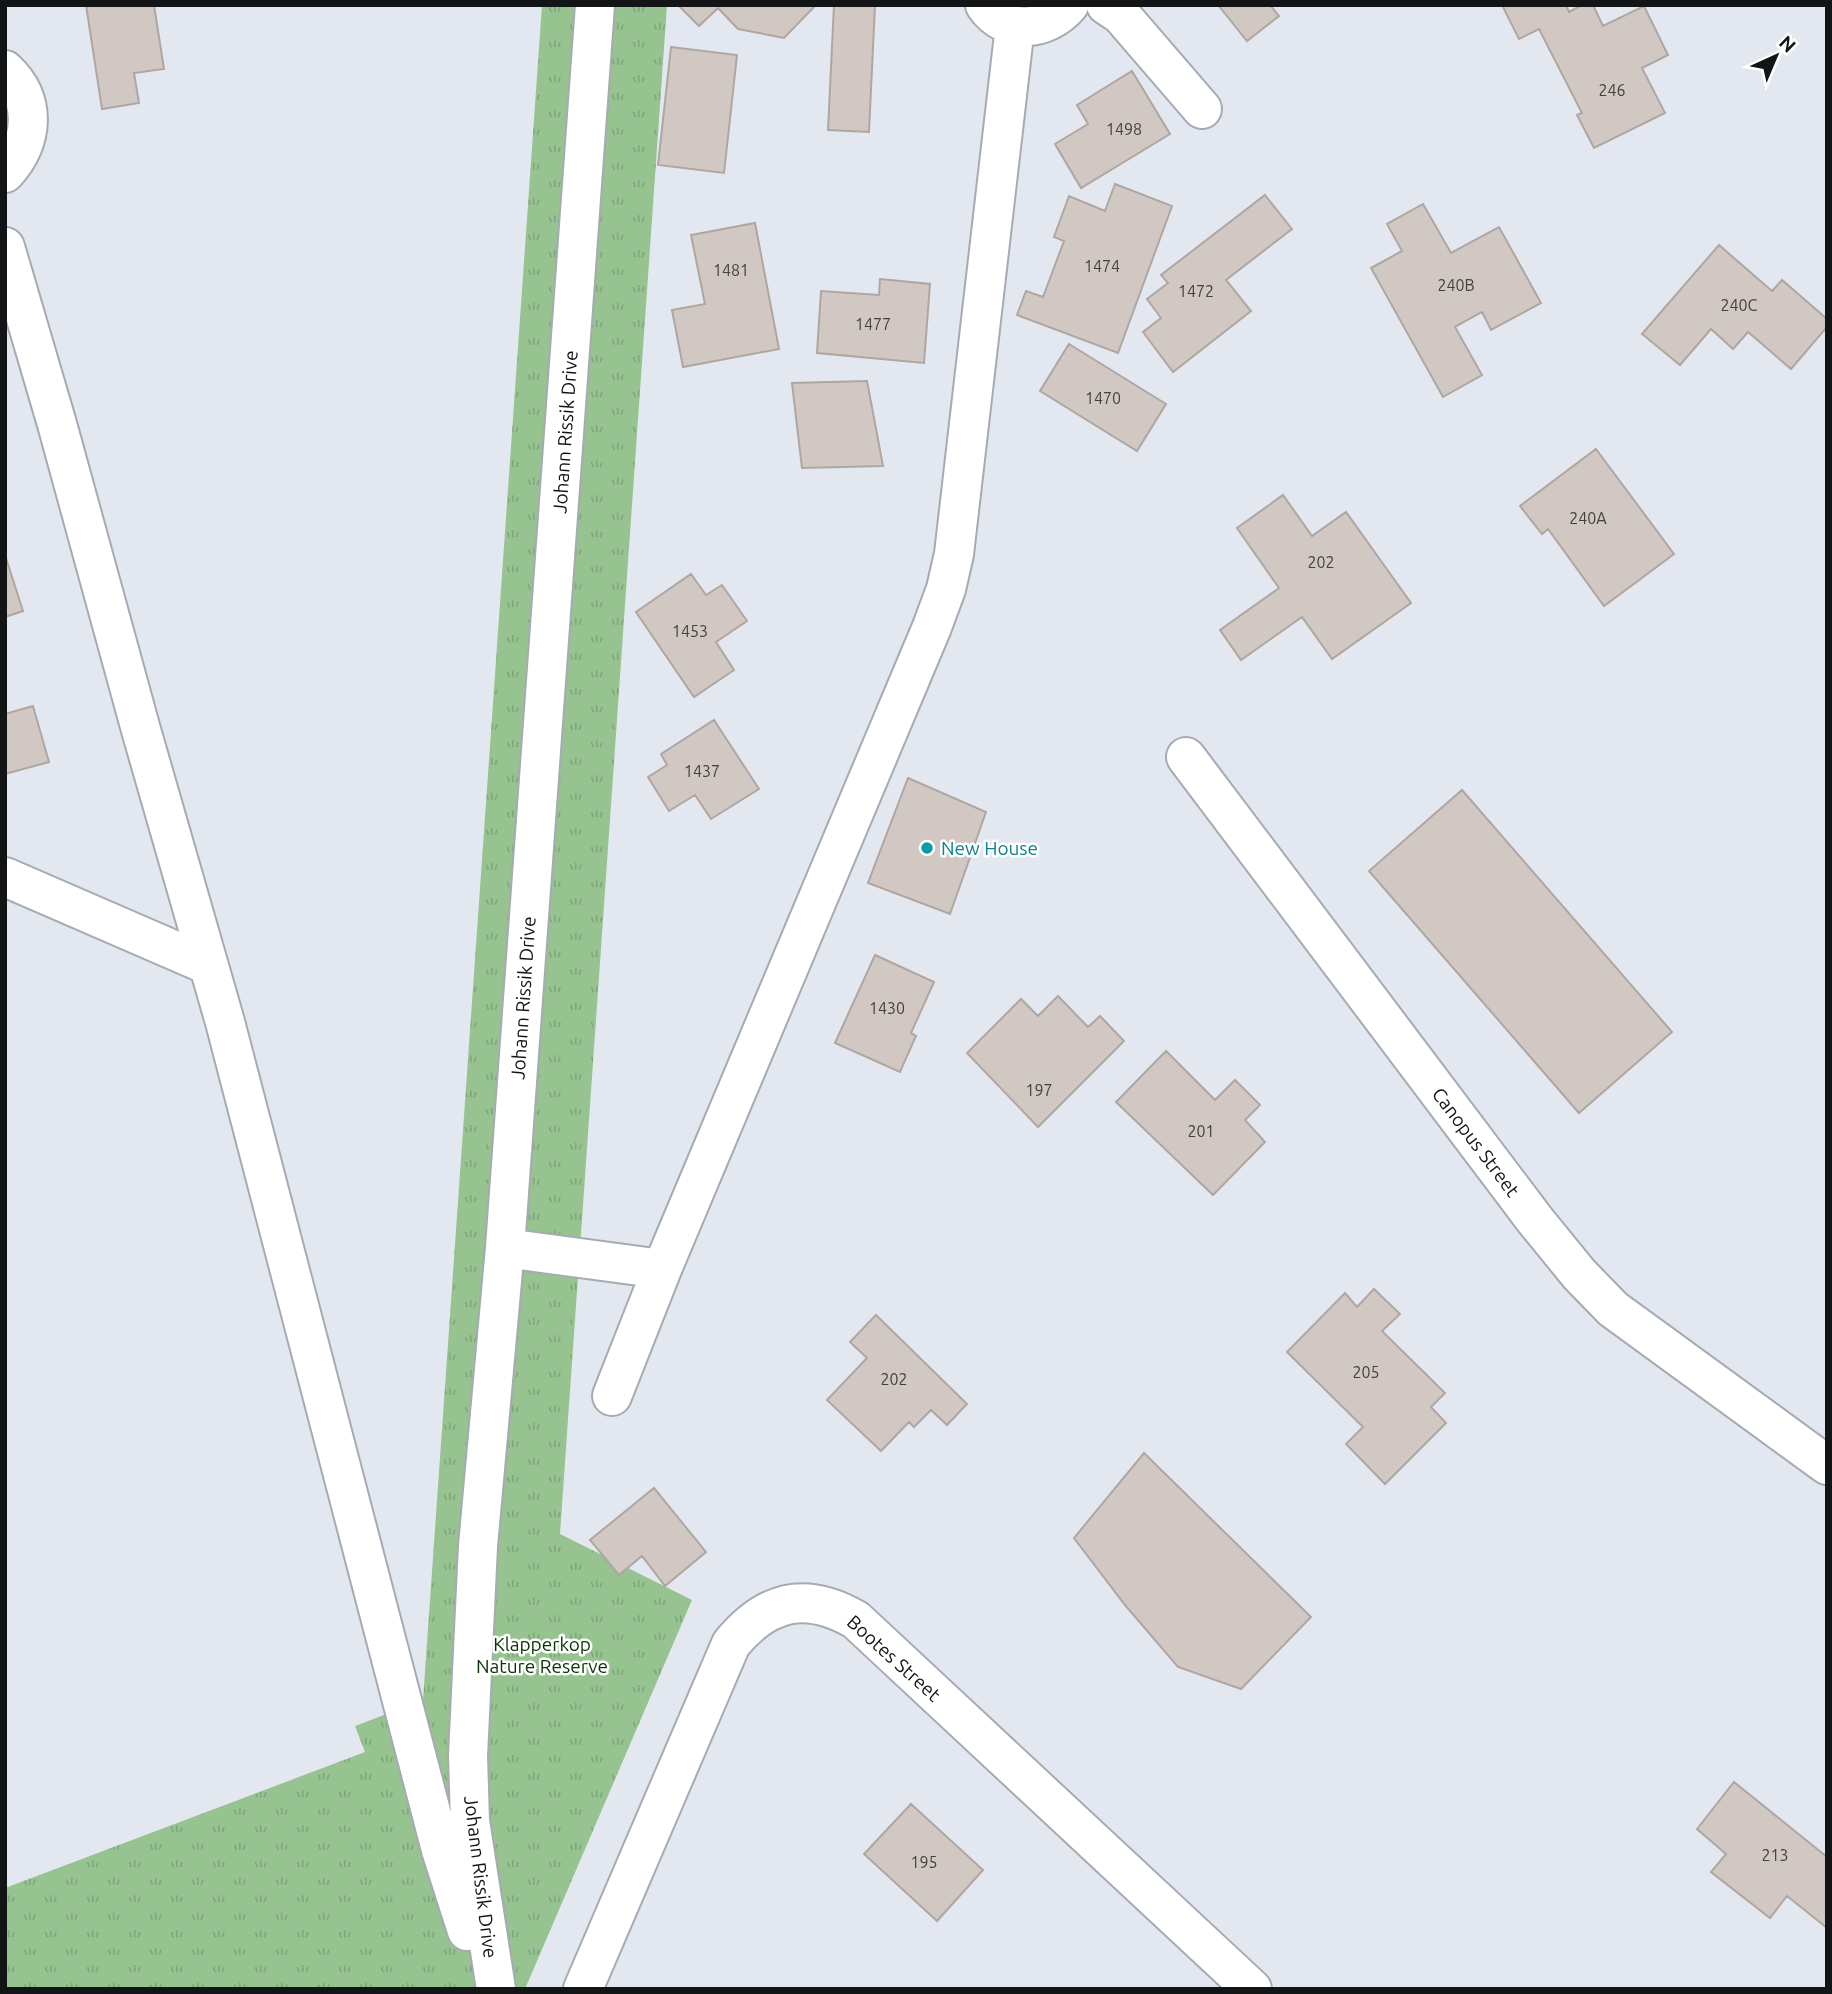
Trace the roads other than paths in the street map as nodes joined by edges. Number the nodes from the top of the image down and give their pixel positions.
1 (595, 5) edge
2 (1069, 5) edge
3 (1106, 5) edge
4 (1000, 16) edge
5 (5, 70) edge
6 (1202, 109) dead end
7 (5, 173) edge
8 (5, 247) edge
9 (1186, 757) dead end
10 (5, 877) edge
11 (208, 965) junction
12 (505, 1248) junction
13 (662, 1269) junction
14 (612, 1396) dead end
15 (1827, 1465) edge
16 (489, 1989) edge
17 (496, 1989) edge
18 (583, 1989) edge
19 (1252, 1989) edge

1 - 12 street, Johann Rissik Drive
2 - 4 street
3 - 6 street
4 - 13 street
5 - 7 street
8 - 11 street
9 - 15 street, Canopus Street
10 - 11 street
11 - 16 street
12 - 13 street
12 - 17 street, Johann Rissik Drive
13 - 14 street
18 - 19 street, Bootes Street

